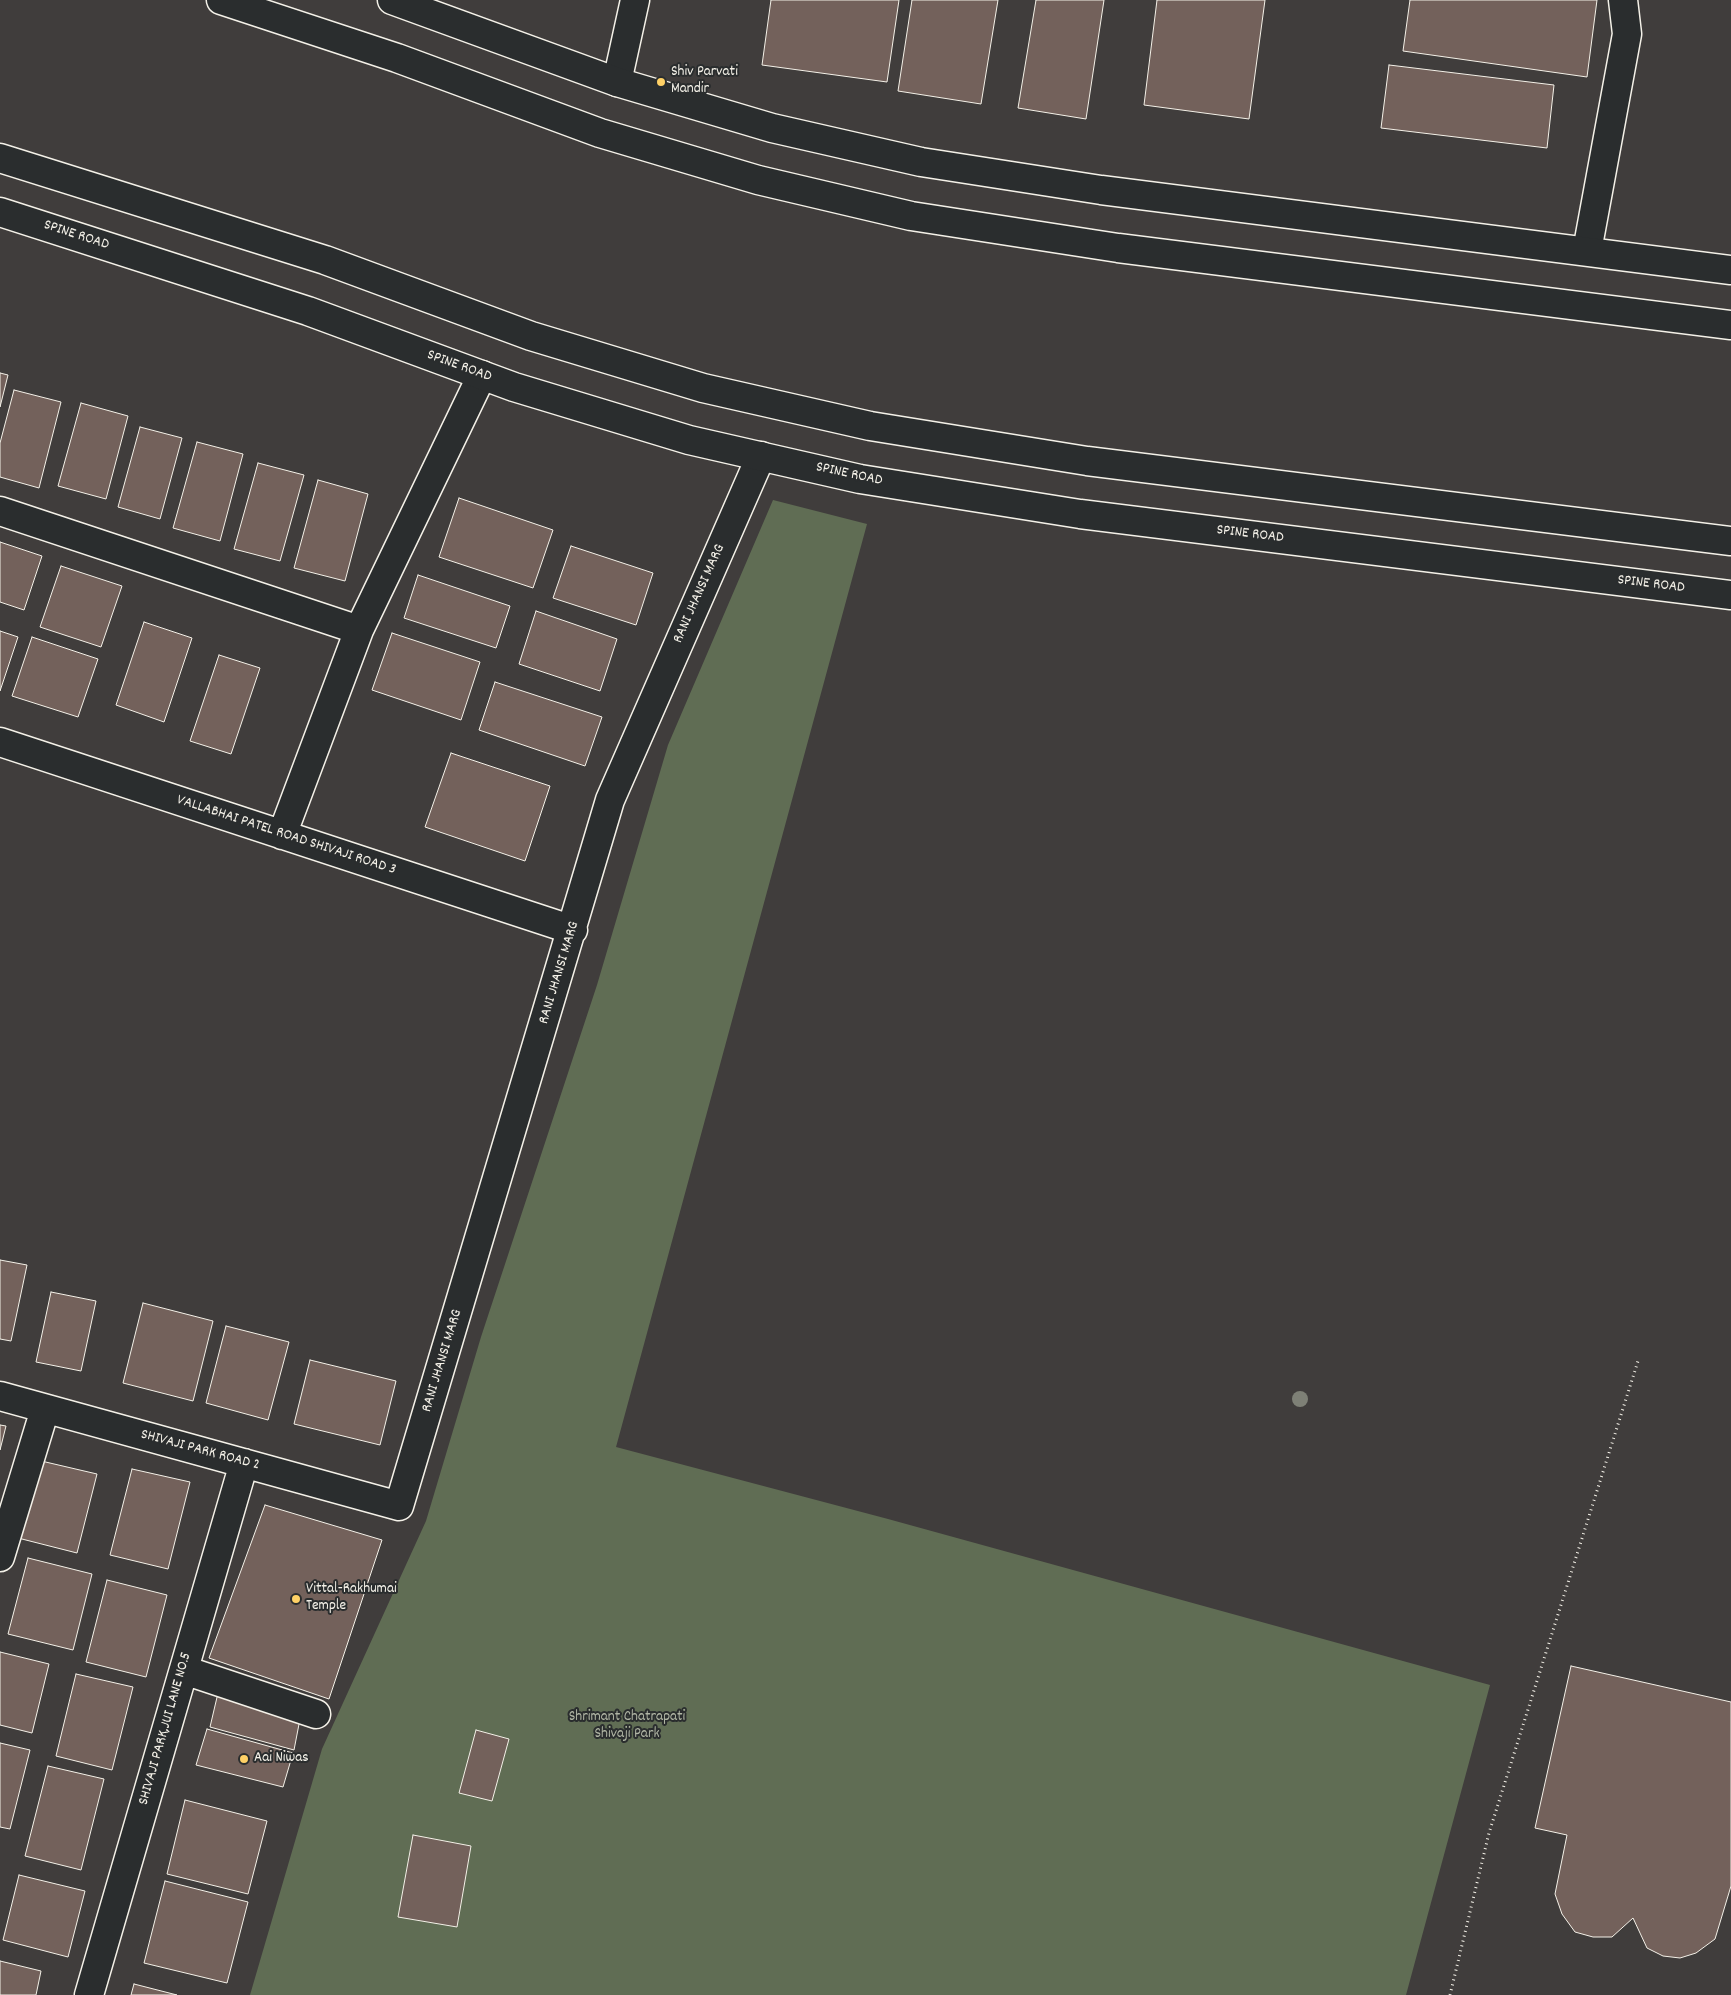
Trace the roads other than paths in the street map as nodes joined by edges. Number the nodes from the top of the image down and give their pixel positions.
1 (221, 0) edge
2 (635, 0) edge
3 (1623, 0) edge
4 (408, 2) edge
5 (617, 82) junction
6 (0, 158) edge
7 (0, 212) edge
8 (1587, 251) junction
9 (1731, 270) edge
10 (1731, 325) edge
11 (482, 376) junction
12 (761, 456) junction
13 (0, 511) edge
14 (1731, 541) edge
15 (1731, 595) edge
16 (359, 630) junction
17 (0, 742) edge
18 (282, 835) junction
19 (573, 930) junction
20 (0, 1396) edge
21 (45, 1409) junction
22 (244, 1463) junction
23 (399, 1506) joint
24 (0, 1557) edge
25 (184, 1670) junction
26 (316, 1714) dead end
27 (89, 1995) edge

1 - 10 street
2 - 5 street
3 - 8 street
4 - 5 street
5 - 8 street
6 - 14 street
7 - 11 street, SPINE ROAD
8 - 9 street
11 - 12 street, SPINE ROAD
11 - 16 street
12 - 15 street, SPINE ROAD
12 - 19 street, RANI JHANSI MARG
13 - 16 street
16 - 18 street
17 - 18 street, VALLABHAI PATEL ROAD SHIVAJI ROAD 3
18 - 19 street, VALLABHAI PATEL ROAD SHIVAJI ROAD 3
19 - 23 street, RANI JHANSI MARG
20 - 21 street, SHIVAJI PARK ROAD 2
21 - 22 street, SHIVAJI PARK ROAD 2
21 - 24 street
22 - 23 street, SHIVAJI PARK ROAD 2
22 - 25 street, SHIVAJI PARK,JUI LANE NO.5
25 - 26 street
25 - 27 street, SHIVAJI PARK,JUI LANE NO.5

